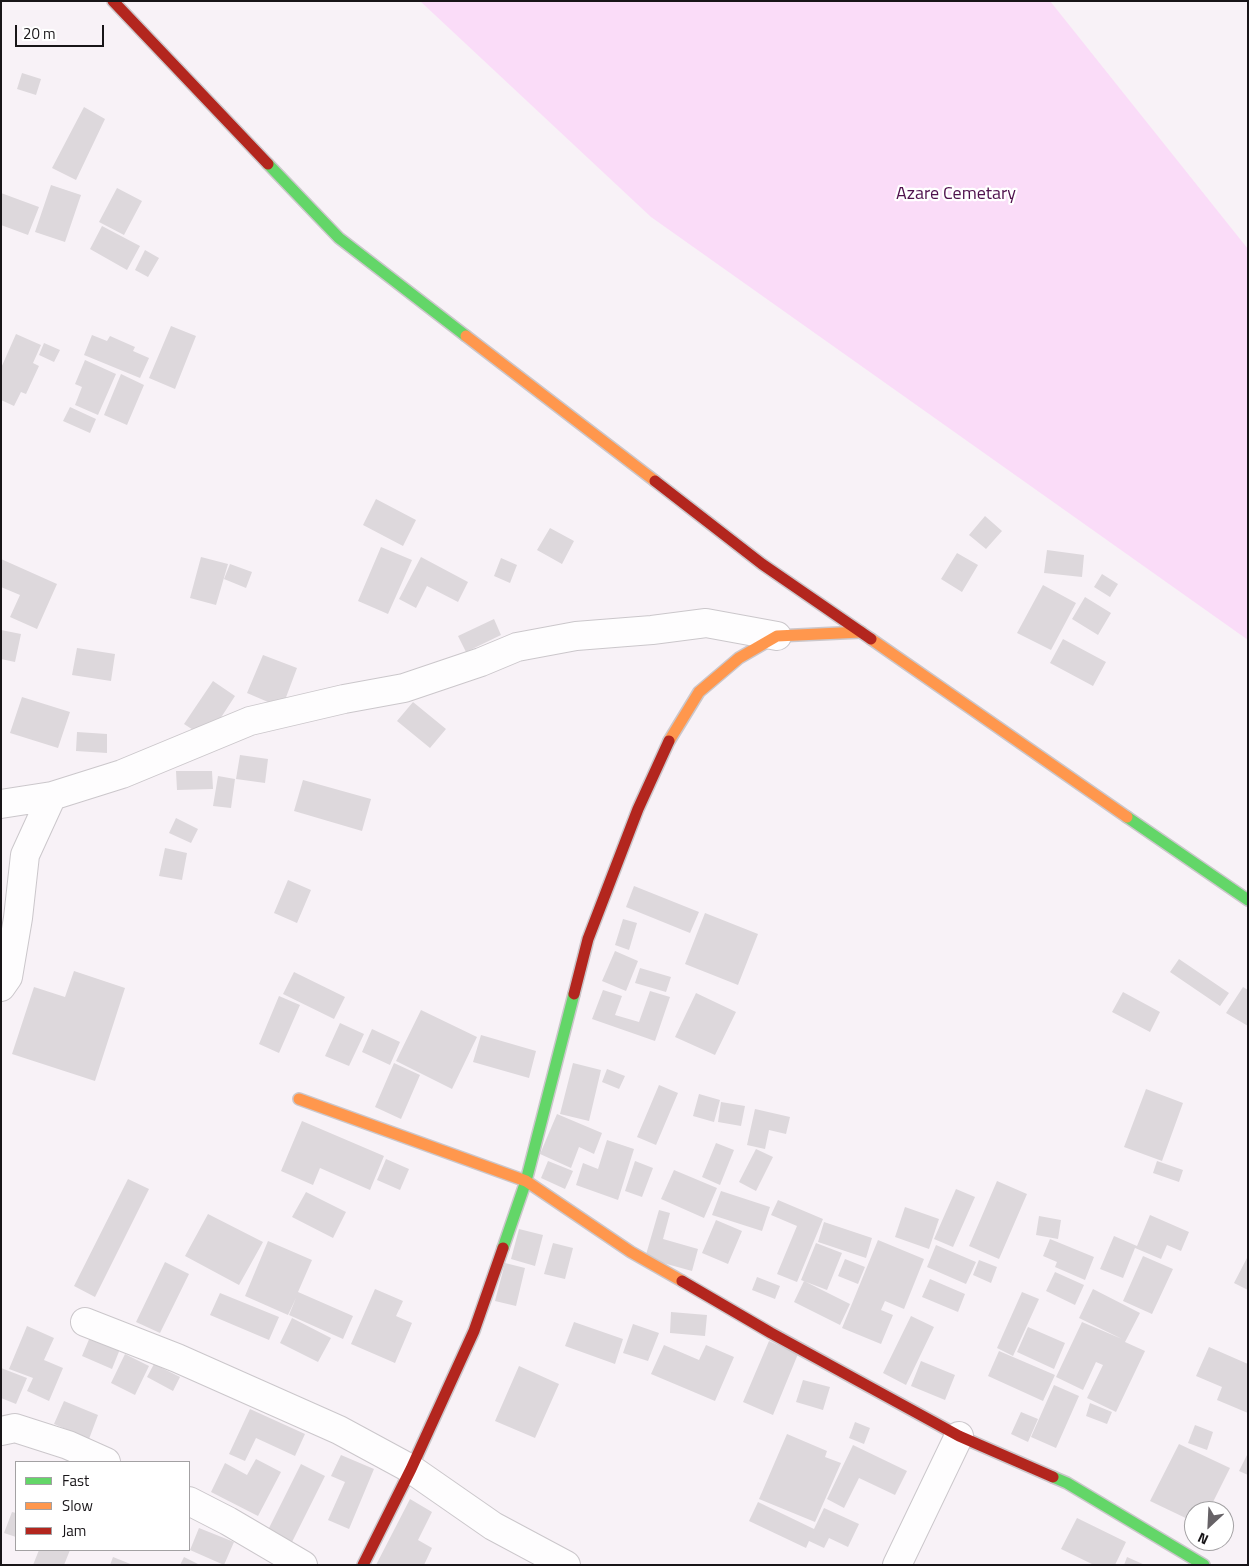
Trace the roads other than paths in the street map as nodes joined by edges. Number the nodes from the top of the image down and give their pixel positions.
1 (113, 1) edge
2 (861, 632) junction
3 (777, 636) junction
4 (52, 796) junction
5 (1, 804) edge
6 (1248, 900) edge
7 (1, 987) edge
8 (299, 1099) dead end
9 (526, 1181) junction
10 (86, 1322) dead end
11 (1, 1431) edge
12 (958, 1436) junction
13 (104, 1461) edge
14 (411, 1469) junction
15 (190, 1502) edge
16 (303, 1565) edge
17 (363, 1565) edge
18 (566, 1565) edge
19 (897, 1565) edge
20 (1204, 1565) edge

1 - 2 street
2 - 3 street
2 - 6 street
3 - 4 street
3 - 9 street
4 - 5 street
4 - 7 street
8 - 9 street
9 - 12 street
9 - 14 street
10 - 14 street
11 - 13 street
12 - 19 street
12 - 20 street
14 - 17 street
14 - 18 street
15 - 16 street

